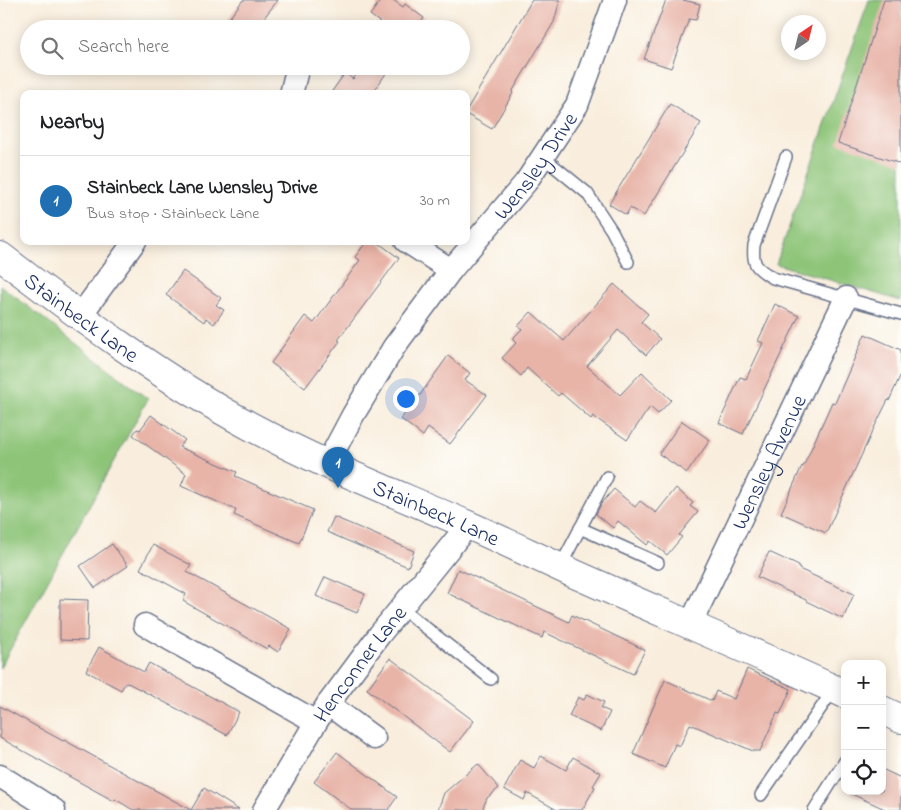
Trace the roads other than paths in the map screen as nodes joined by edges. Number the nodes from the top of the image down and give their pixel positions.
1 (615, 0) edge
2 (296, 75) edge
3 (292, 90) edge
4 (543, 157) junction
5 (786, 157) dead end
6 (132, 245) edge
7 (412, 245) edge
8 (0, 256) edge
9 (628, 262) dead end
10 (451, 270) junction
11 (846, 298) junction
12 (901, 314) edge
13 (80, 316) junction
14 (327, 464) junction
15 (607, 477) dead end
16 (468, 525) junction
17 (580, 528) junction
18 (658, 563) dead end
19 (560, 567) junction
20 (401, 608) junction
21 (690, 624) junction
22 (145, 625) dead end
23 (491, 680) dead end
24 (839, 691) edge
25 (886, 712) edge
26 (322, 713) junction
27 (901, 718) edge
28 (374, 738) dead end
29 (841, 767) edge
30 (0, 776) edge
31 (762, 795) dead end
32 (54, 810) edge
33 (264, 810) edge
34 (814, 810) edge

1 - 4 street, Wensley Drive
2 - 3 street
4 - 9 lane
4 - 10 street, Wensley Drive
5 - 11 lane
6 - 13 street
7 - 10 street
8 - 13 street, Stainbeck Lane
10 - 14 street, Wensley Drive
11 - 12 lane
11 - 21 street, Wensley Avenue
13 - 14 street, Stainbeck Lane
14 - 16 street, Stainbeck Lane
15 - 17 lane
16 - 19 street, Stainbeck Lane
16 - 20 street, Henconner Lane
17 - 18 lane
17 - 19 lane
19 - 21 street, Stainbeck Lane
20 - 23 lane
20 - 26 street, Henconner Lane
21 - 24 street, Stainbeck Lane
22 - 26 street
24 - 31 lane
25 - 27 street
26 - 28 street
26 - 33 street, Henconner Lane
29 - 34 lane
30 - 32 street

